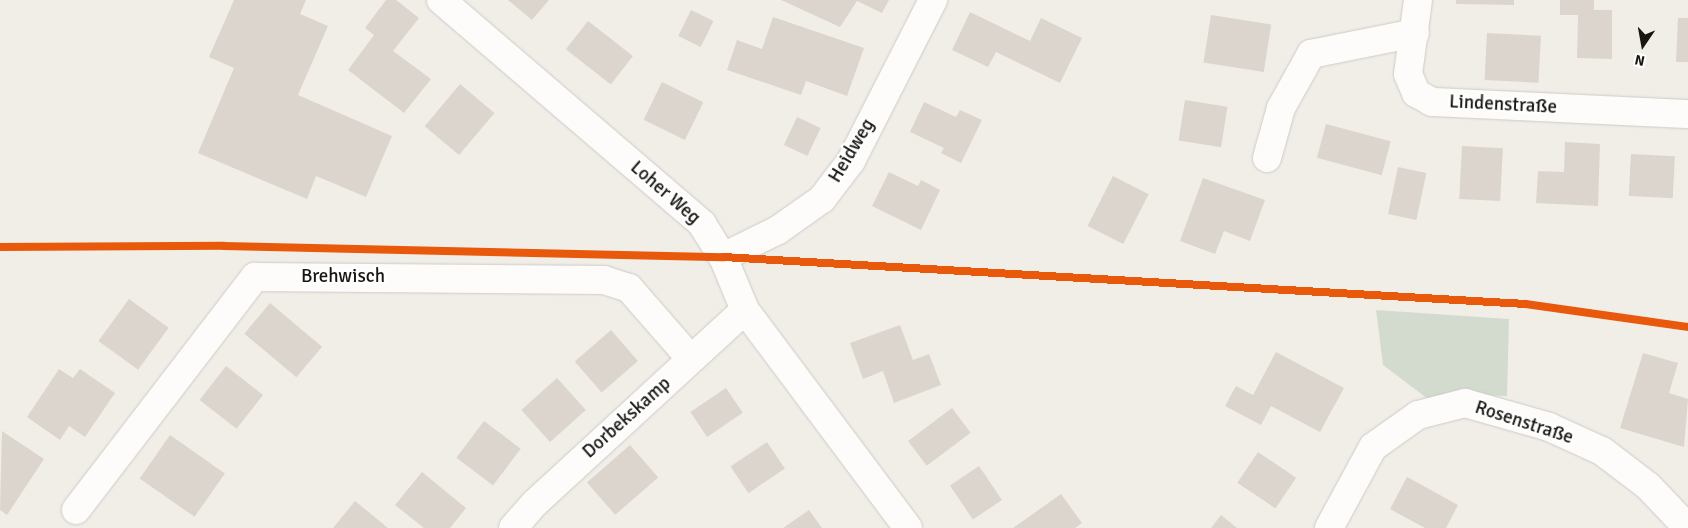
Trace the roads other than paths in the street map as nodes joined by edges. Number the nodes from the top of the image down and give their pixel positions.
1 (441, 0) edge
2 (933, 0) edge
3 (1418, 0) edge
4 (1414, 33) junction
5 (1688, 114) edge
6 (1267, 158) dead end
7 (724, 257) junction
8 (745, 310) junction
9 (691, 359) junction
10 (76, 510) dead end
11 (513, 528) edge
12 (908, 528) edge
13 (1329, 528) edge
14 (1688, 528) edge

1 - 7 street, Loher Weg
2 - 7 street, Heidweg
3 - 4 street, Lindenstraße
4 - 5 street, Lindenstraße
4 - 6 street
7 - 8 street, Loher Weg
8 - 9 street, Dorbekskamp
8 - 12 street, Loher Weg
9 - 10 street, Brehwisch
9 - 11 street, Dorbekskamp
13 - 14 street, Rosenstraße

